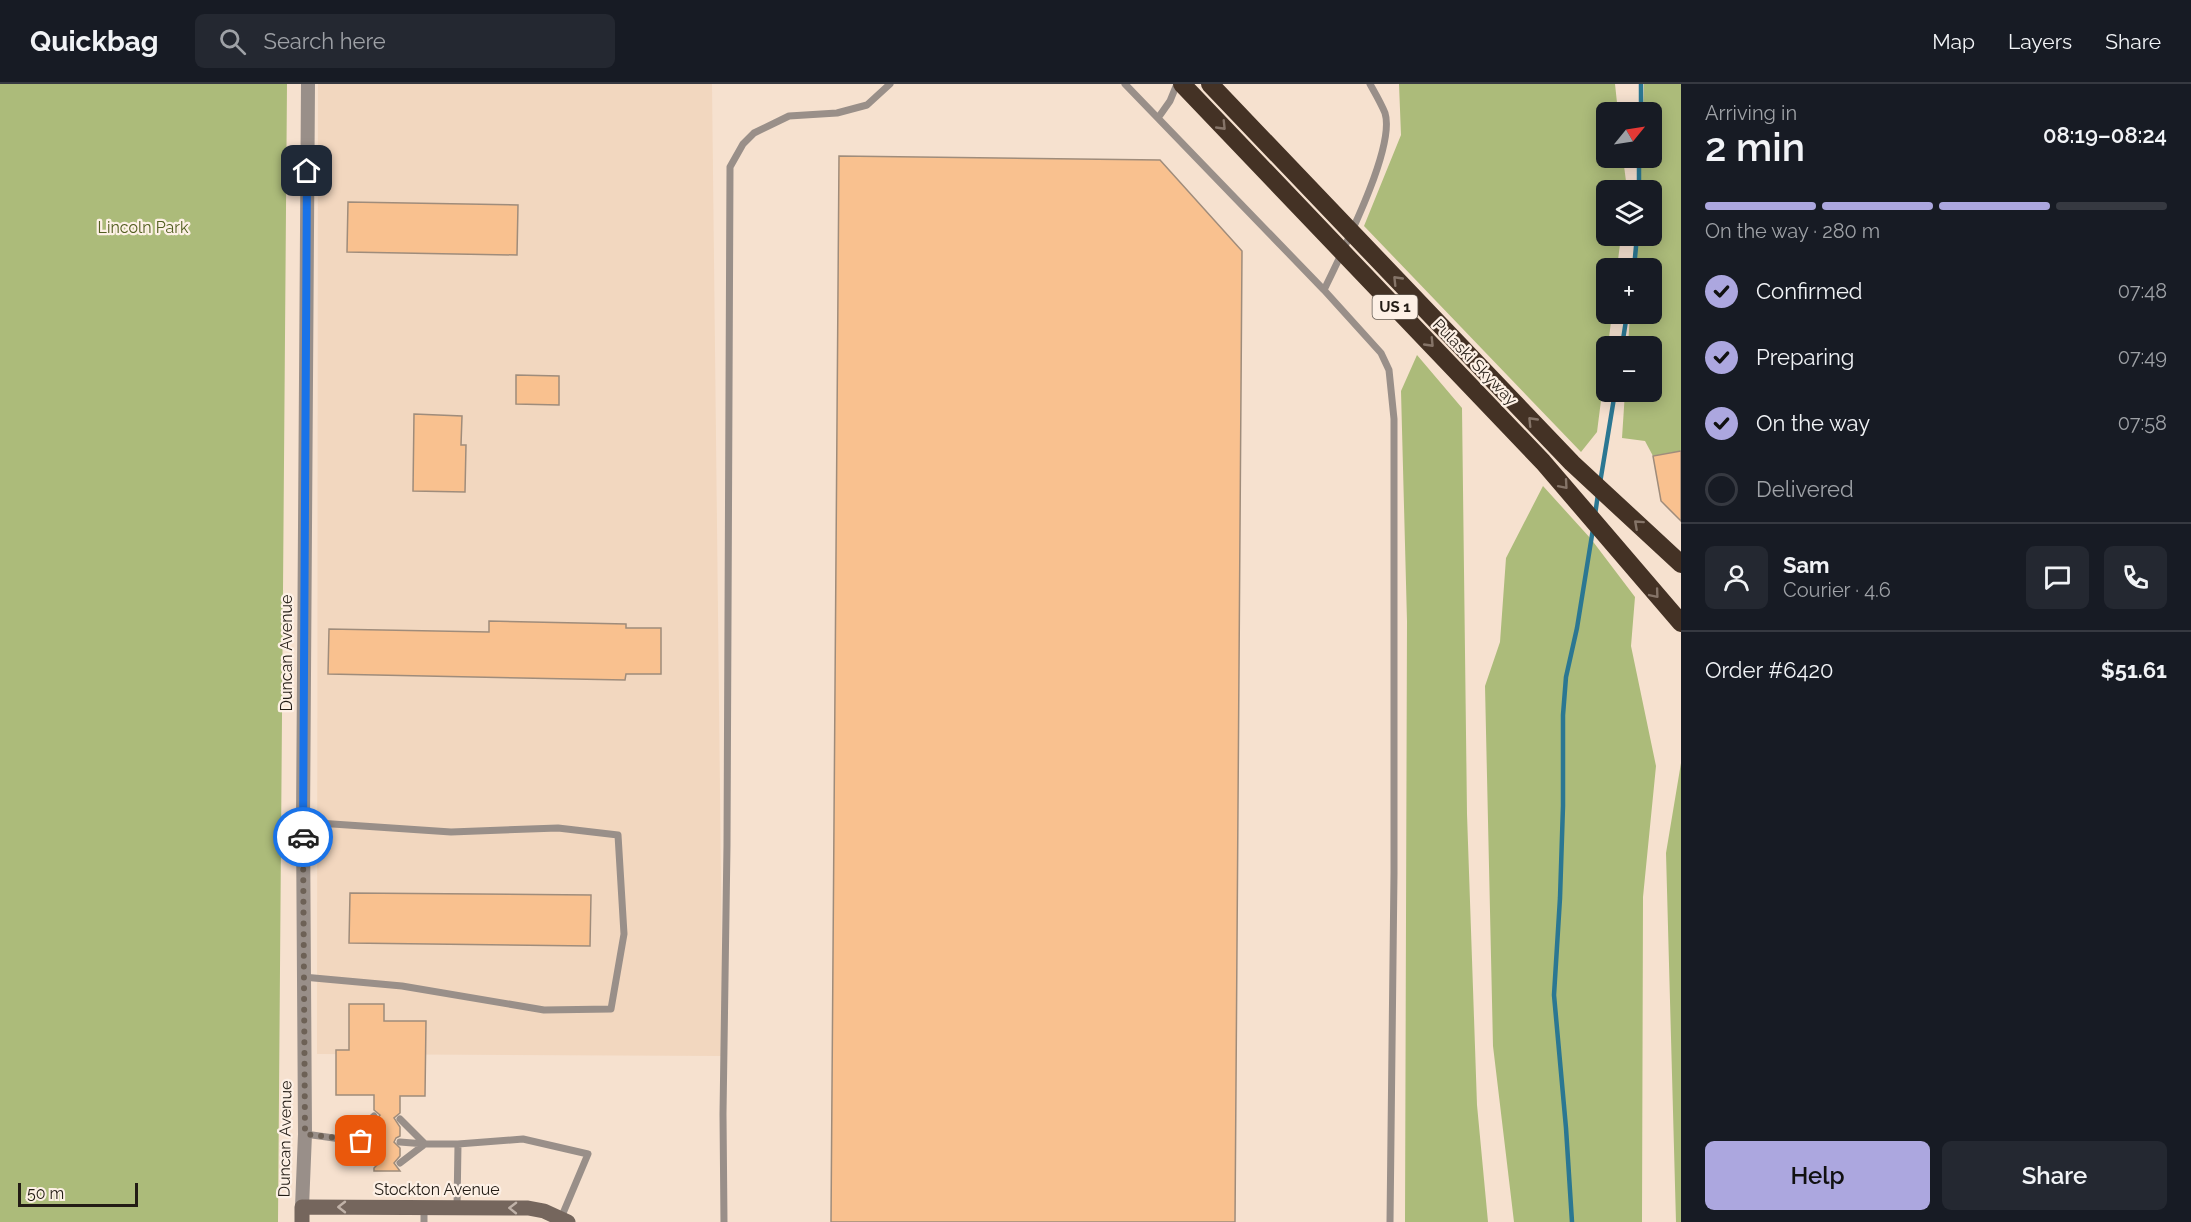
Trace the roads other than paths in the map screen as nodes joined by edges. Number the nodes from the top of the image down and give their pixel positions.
1 (308, 84) edge
2 (890, 84) edge
3 (1125, 84) edge
4 (1177, 84) edge
5 (1182, 84) edge
6 (1210, 84) edge
7 (1370, 84) edge
8 (1158, 118) junction
9 (1324, 290) junction
10 (1681, 564) edge
11 (1681, 623) edge
12 (303, 822) junction
13 (303, 977) junction
14 (374, 1116) dead end
15 (400, 1119) dead end
16 (305, 1134) junction
17 (348, 1140) junction
18 (374, 1141) dead end
19 (400, 1142) dead end
20 (425, 1144) junction
21 (458, 1144) junction
22 (374, 1162) dead end
23 (400, 1163) dead end
24 (457, 1208) junction
25 (302, 1214) edge
26 (424, 1215) edge
27 (565, 1220) edge
28 (724, 1222) edge
29 (1390, 1222) edge

1 - 12 street, Duncan Avenue
2 - 28 lane
3 - 8 lane
4 - 8 lane
5 -> 11 highway, Pulaski Skyway / US 1
10 -> 6 highway, Pulaski Skyway / US 1
7 - 9 lane
8 - 9 lane
9 - 29 lane
12 - 13 street, Duncan Avenue
12 - 13 lane
13 - 16 street, Duncan Avenue
14 - 17 lane
15 - 20 lane
16 - 17 lane
16 - 25 street, Duncan Avenue
17 - 18 lane
17 - 22 lane
19 - 20 lane
20 - 21 lane
20 - 23 lane
21 - 24 lane
21 - 27 lane
24 - 26 main road, Stockton Avenue
27 -> 24 main road, Stockton Avenue
26 -> 25 main road, Stockton Avenue

